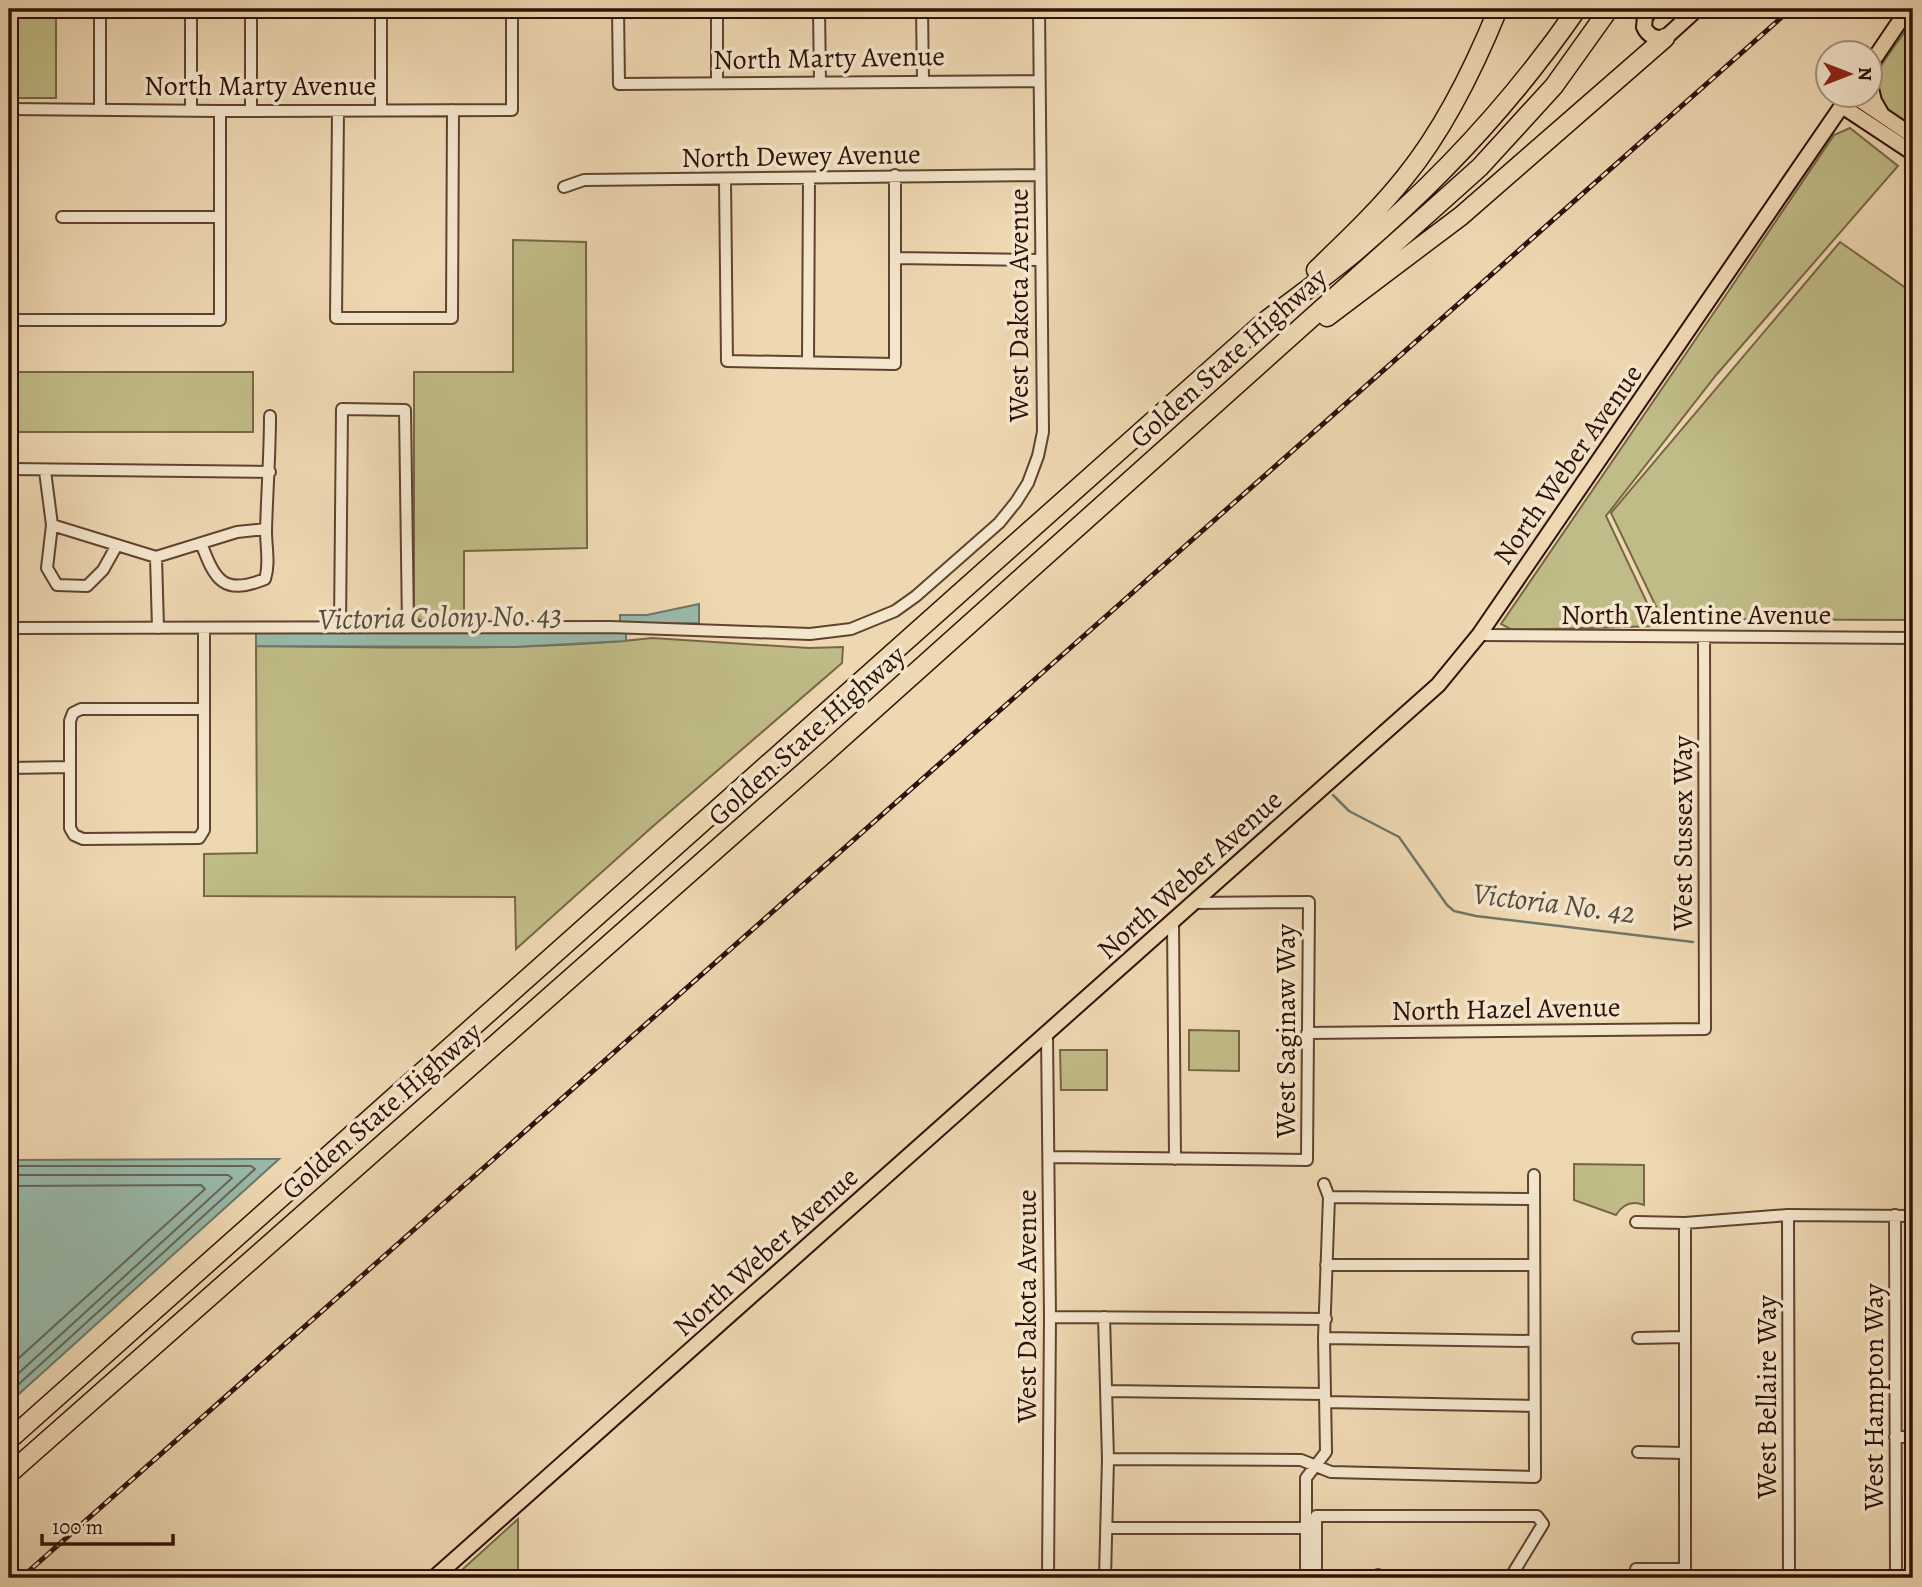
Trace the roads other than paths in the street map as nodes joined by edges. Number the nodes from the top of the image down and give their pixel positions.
1 (100, 9) edge
2 (191, 9) edge
3 (251, 9) edge
4 (382, 9) edge
5 (512, 9) edge
6 (618, 9) edge
7 (717, 9) edge
8 (819, 9) edge
9 (922, 9) edge
10 (1039, 9) edge
11 (1498, 9) edge
12 (1577, 9) edge
13 (1609, 9) edge
14 (1651, 9) edge
15 (1697, 9) edge
16 (1908, 9) edge
17 (1665, 38) junction
18 (1884, 44) edge
19 (923, 80) junction
20 (1040, 81) junction
21 (820, 82) junction
22 (717, 83) junction
23 (9, 108) edge
24 (1841, 108) edge
25 (1860, 108) edge
26 (1867, 108) edge
27 (1878, 108) edge
28 (100, 109) junction
29 (251, 110) junction
30 (382, 110) junction
31 (453, 110) junction
32 (191, 111) junction
33 (220, 111) junction
34 (338, 111) junction
35 (1884, 117) junction
36 (1913, 136) edge
37 (1913, 153) edge
38 (895, 175) junction
39 (1040, 176) junction
40 (809, 179) junction
41 (725, 180) junction
42 (564, 187) dead end
43 (62, 217) dead end
44 (219, 217) junction
45 (896, 258) junction
46 (1041, 260) junction
47 (9, 320) edge
48 (1264, 322) junction
49 (1266, 357) junction
50 (808, 362) junction
51 (270, 416) dead end
52 (11, 469) dead end
53 (45, 471) junction
54 (270, 472) junction
55 (52, 524) junction
56 (266, 529) junction
57 (201, 543) junction
58 (117, 545) junction
59 (156, 557) junction
60 (340, 627) junction
61 (408, 627) junction
62 (9, 628) edge
63 (158, 628) junction
64 (204, 628) junction
65 (1479, 635) junction
66 (1704, 637) junction
67 (1913, 638) edge
68 (204, 709) junction
69 (69, 767) junction
70 (9, 768) edge
71 (1193, 903) junction
72 (1173, 921) junction
73 (1705, 1029) joint
74 (1307, 1033) junction
75 (1047, 1034) junction
76 (1049, 1157) junction
77 (1175, 1159) junction
78 (1534, 1175) dead end
79 (1324, 1184) dead end
80 (1329, 1197) junction
81 (1534, 1199) junction
82 (1788, 1215) junction
83 (1895, 1216) junction
84 (1913, 1216) edge
85 (1636, 1222) dead end
86 (1685, 1223) junction
87 (1326, 1265) junction
88 (1534, 1265) junction
89 (1050, 1317) junction
90 (1104, 1317) junction
91 (1326, 1319) junction
92 (1685, 1337) junction
93 (1324, 1338) junction
94 (1638, 1338) dead end
95 (1533, 1341) junction
96 (1107, 1391) junction
97 (1325, 1398) junction
98 (1534, 1406) junction
99 (1895, 1437) junction
100 (1913, 1437) edge
101 (9, 1440) edge
102 (1638, 1452) dead end
103 (1685, 1452) junction
104 (1108, 1459) junction
105 (1316, 1467) junction
106 (9, 1474) edge
107 (1107, 1528) junction
108 (1306, 1528) junction
109 (1636, 1570) dead end
110 (1685, 1574) edge
111 (1510, 1577) edge
112 (434, 1578) edge
113 (1048, 1578) edge
114 (1105, 1578) edge
115 (1306, 1578) edge
116 (1316, 1578) edge
117 (1789, 1578) edge
118 (1896, 1578) edge

1 - 28 street
2 - 32 street
3 - 29 street
4 - 30 street
5 - 31 street, North Marty Avenue
6 - 22 street, North Marty Avenue
7 - 22 street
8 - 21 street
9 - 19 street
10 - 20 street, West Dakota Avenue
11 - 48 highway
12 - 48 highway, Golden State Highway
13 - 49 highway, Golden State Highway
14 - 17 main road
15 - 17 main road
16 - 18 main road
17 - 49 highway
19 - 20 street, North Marty Avenue
19 - 21 street, North Marty Avenue
20 - 39 street, West Dakota Avenue
21 - 22 street, North Marty Avenue
23 - 28 street, North Marty Avenue
24 - 65 main road, North Weber Avenue
25 - 37 main road
26 - 35 main road
27 - 35 main road
28 - 32 street, North Marty Avenue
29 - 33 street, North Marty Avenue
29 - 34 street, North Marty Avenue
30 - 31 street, North Marty Avenue
30 - 34 street, North Marty Avenue
31 - 34 street
32 - 33 street, North Marty Avenue
33 - 44 street
35 - 36 main road
38 - 39 street, North Dewey Avenue
38 - 40 street, North Dewey Avenue
38 - 45 street
39 - 46 street, West Dakota Avenue
40 - 41 street, North Dewey Avenue
40 - 50 street
41 - 42 street, North Dewey Avenue
41 - 50 street
43 - 44 street
44 - 47 street
45 - 46 street
45 - 50 street
46 - 61 street, West Dakota Avenue
48 - 101 highway, Golden State Highway
49 - 106 highway, Golden State Highway
51 - 54 street
52 - 53 street
53 - 54 street
53 - 55 street
54 - 56 street
55 - 58 street
55 - 58 street
56 - 57 street
56 - 57 street
57 - 59 street
58 - 59 street
59 - 63 street
60 - 61 street
60 - 61 street
60 - 64 street
62 - 63 street
63 - 64 street
64 - 68 street
65 - 66 street, North Valentine Avenue
65 - 71 main road, North Weber Avenue
66 - 67 street, North Valentine Avenue
66 - 73 street, West Sussex Way
68 - 69 street
68 - 69 street
69 - 70 street
71 - 72 main road, North Weber Avenue
71 - 74 street, West Saginaw Way
72 - 75 main road, North Weber Avenue
72 - 77 street
73 - 74 street, North Hazel Avenue
74 - 77 street, West Saginaw Way
75 - 76 street, West Dakota Avenue
75 - 112 main road, North Weber Avenue
76 - 77 street
76 - 89 street, West Dakota Avenue
78 - 81 street
79 - 80 street
80 - 81 street
80 - 87 street
81 - 88 street
82 - 83 street
82 - 86 street
82 - 117 street, West Bellaire Way
83 - 84 street
83 - 99 street, West Hampton Way
85 - 86 street
86 - 92 street
87 - 88 street
87 - 91 street
88 - 95 street
89 - 90 street
89 - 113 street, West Dakota Avenue
90 - 91 street
90 - 96 street
91 - 93 street
92 - 94 street
92 - 103 street
93 - 95 street
93 - 97 street
95 - 98 street
96 - 97 street
96 - 104 street
97 - 98 street
97 - 105 street
98 - 105 street
99 - 100 street
99 - 118 street, West Hampton Way
102 - 103 street
103 - 110 street
104 - 105 street
104 - 107 street
105 - 108 street
107 - 108 street
107 - 114 street
108 - 115 street
109 - 110 street
111 - 116 street

